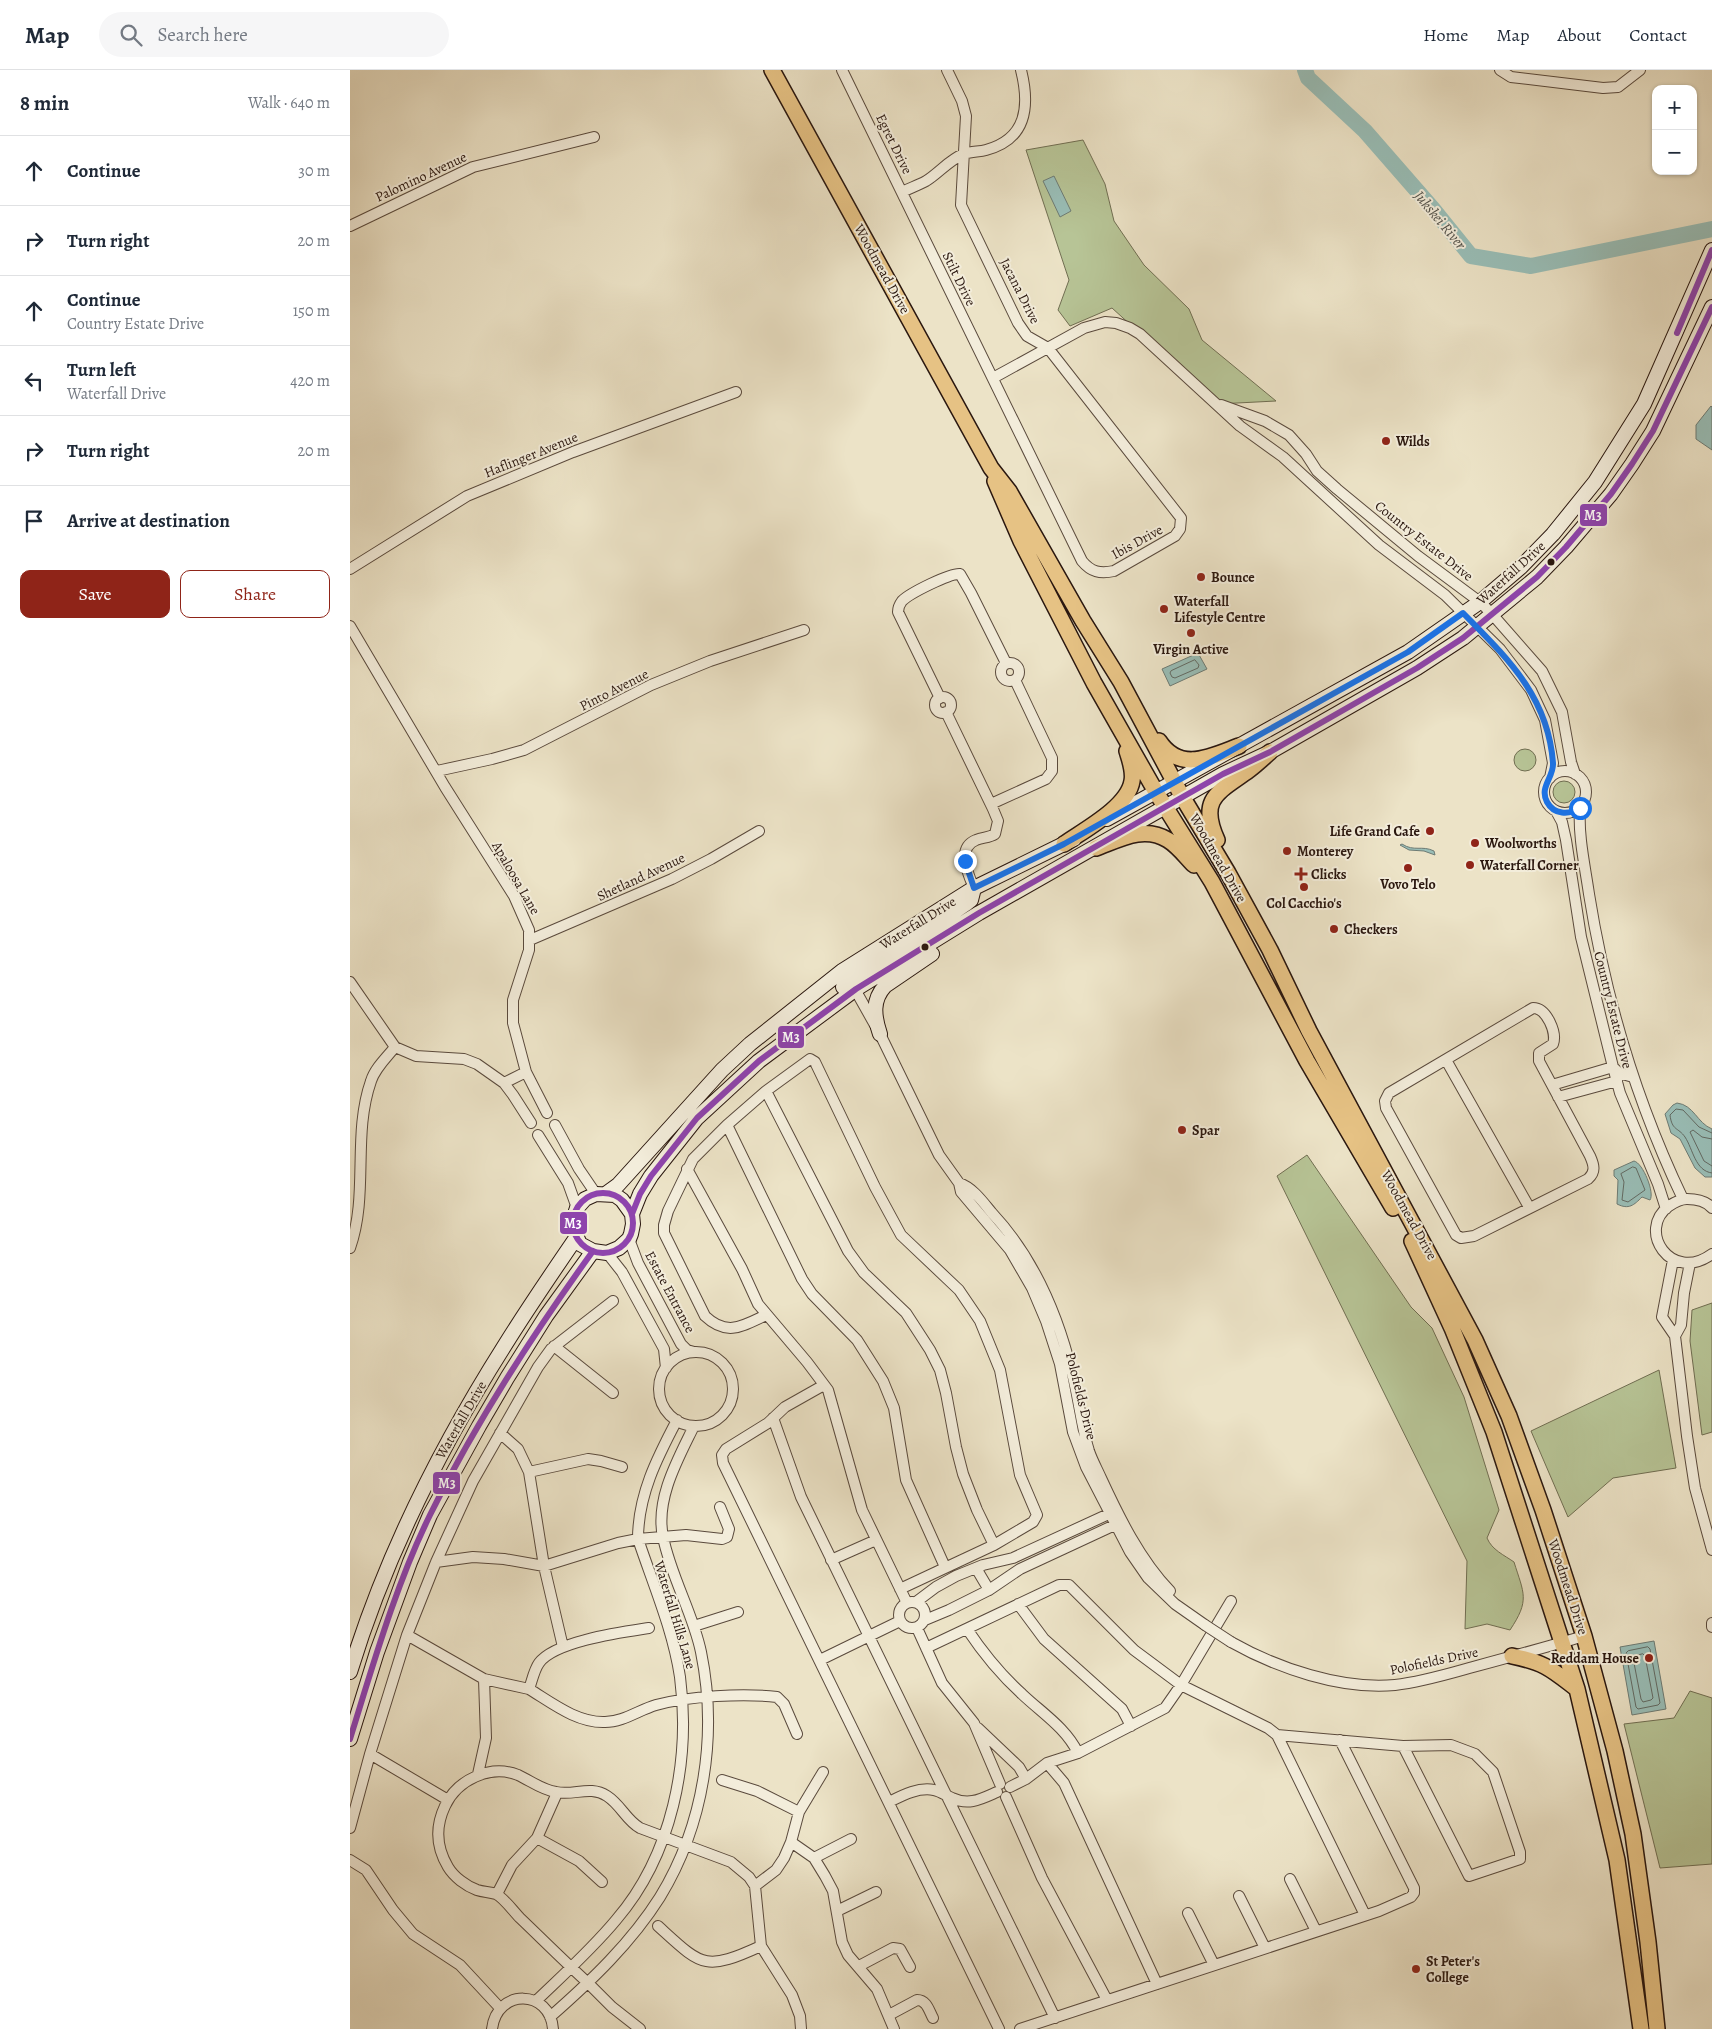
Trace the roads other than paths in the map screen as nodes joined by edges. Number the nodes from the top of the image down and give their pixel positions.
1 (772, 70) edge
2 (842, 70) edge
3 (947, 70) edge
4 (1021, 70) edge
5 (1500, 70) edge
6 (1640, 70) edge
7 (594, 137) dead end
8 (964, 154) junction
9 (902, 192) junction
10 (350, 226) edge
11 (1712, 250) edge
12 (1711, 309) edge
13 (1048, 348) junction
14 (994, 378) junction
15 (736, 392) dead end
16 (1218, 404) junction
17 (991, 468) junction
18 (350, 569) edge
19 (1480, 602) junction
20 (1463, 613) junction
21 (1492, 614) junction
22 (350, 626) edge
23 (1477, 627) junction
24 (804, 630) dead end
25 (1121, 682) junction
26 (1094, 683) junction
27 (1239, 746) junction
28 (1270, 752) junction
29 (437, 772) junction
30 (1575, 774) junction
31 (1550, 778) junction
32 (1174, 782) junction
33 (1156, 792) junction
34 (1183, 798) junction
35 (991, 804) junction
36 (1166, 808) junction
37 (1580, 808) junction
38 (1556, 811) junction
39 (759, 831) dead end
40 (1064, 844) junction
41 (1096, 848) junction
42 (1228, 873) junction
43 (1212, 882) junction
44 (974, 888) junction
45 (979, 913) junction
46 (530, 940) junction
47 (849, 981) junction
48 (350, 982) edge
49 (880, 1034) junction
50 (395, 1047) junction
51 (1446, 1060) junction
52 (1627, 1060) junction
53 (526, 1072) junction
54 (1616, 1074) junction
55 (1633, 1077) junction
56 (504, 1083) junction
57 (1552, 1085) junction
58 (766, 1091) junction
59 (1558, 1097) junction
60 (547, 1114) dead end
61 (531, 1123) dead end
62 (555, 1125) dead end
63 (727, 1125) junction
64 (538, 1135) dead end
65 (566, 1143) junction
66 (550, 1152) junction
67 (687, 1169) junction
68 (601, 1193) junction
69 (1683, 1199) junction
70 (1529, 1207) junction
71 (576, 1208) junction
72 (1712, 1208) edge
73 (1666, 1209) junction
74 (632, 1214) junction
75 (576, 1238) junction
76 (629, 1239) junction
77 (350, 1248) edge
78 (592, 1252) junction
79 (607, 1253) junction
80 (1712, 1254) edge
81 (1673, 1260) junction
82 (1690, 1263) junction
83 (613, 1301) dead end
84 (766, 1315) junction
85 (1675, 1336) junction
86 (554, 1346) junction
87 (694, 1352) junction
88 (666, 1368) junction
89 (824, 1385) junction
90 (613, 1393) dead end
91 (773, 1418) junction
92 (676, 1420) junction
93 (694, 1426) junction
94 (500, 1433) junction
95 (622, 1467) dead end
96 (529, 1472) junction
97 (720, 1507) dead end
98 (1113, 1512) junction
99 (1119, 1523) junction
100 (663, 1537) junction
101 (638, 1539) junction
102 (876, 1540) junction
103 (994, 1544) junction
104 (1712, 1550) edge
105 (1013, 1558) junction
106 (832, 1560) junction
107 (436, 1562) junction
108 (544, 1566) junction
109 (945, 1567) junction
110 (976, 1568) junction
111 (1020, 1569) junction
112 (900, 1589) junction
113 (989, 1590) junction
114 (1231, 1600) dead end
115 (911, 1603) junction
116 (1018, 1604) junction
117 (738, 1612) dead end
118 (925, 1620) junction
119 (900, 1621) junction
120 (1712, 1623) edge
121 (694, 1626) junction
122 (1712, 1627) edge
123 (649, 1628) dead end
124 (917, 1628) junction
125 (967, 1629) junction
126 (407, 1635) junction
127 (1584, 1636) junction
128 (869, 1637) junction
129 (1563, 1642) junction
130 (563, 1647) junction
131 (926, 1648) junction
132 (1512, 1656) junction
133 (820, 1660) junction
134 (350, 1672) edge
135 (484, 1679) junction
136 (1181, 1685) junction
137 (530, 1689) junction
138 (1577, 1689) junction
139 (707, 1698) junction
140 (682, 1699) junction
141 (974, 1723) junction
142 (1131, 1726) junction
143 (797, 1734) dead end
144 (1277, 1735) junction
145 (350, 1739) edge
146 (1340, 1740) junction
147 (1403, 1746) junction
148 (1078, 1753) junction
149 (370, 1754) junction
150 (1047, 1763) junction
151 (823, 1772) dead end
152 (478, 1774) junction
153 (1026, 1779) junction
154 (722, 1780) dead end
155 (1003, 1790) junction
156 (557, 1793) junction
157 (948, 1796) junction
158 (448, 1800) junction
159 (889, 1802) junction
160 (799, 1812) junction
161 (350, 1828) edge
162 (662, 1837) junction
163 (537, 1838) junction
164 (851, 1840) dead end
165 (792, 1842) junction
166 (686, 1846) junction
167 (814, 1858) junction
168 (350, 1860) edge
169 (1290, 1879) dead end
170 (602, 1882) dead end
171 (755, 1886) junction
172 (876, 1892) dead end
173 (497, 1894) junction
174 (1239, 1896) dead end
175 (837, 1911) junction
176 (1188, 1913) dead end
177 (1365, 1915) junction
178 (658, 1926) dead end
179 (1316, 1931) junction
180 (761, 1946) junction
181 (1265, 1948) junction
182 (1214, 1965) junction
183 (859, 1966) junction
184 (571, 1967) junction
185 (910, 1968) dead end
186 (588, 1983) junction
187 (1157, 1984) junction
188 (1107, 2000) junction
189 (536, 2002) junction
190 (500, 2008) junction
191 (889, 2015) junction
192 (550, 2017) junction
193 (933, 2018) dead end
194 (1055, 2018) junction
195 (492, 2029) edge
196 (553, 2029) edge
197 (640, 2029) edge
198 (801, 2029) edge
199 (894, 2029) edge
200 (999, 2029) edge
201 (1020, 2029) edge
202 (1641, 2029) edge
203 (1657, 2029) edge

1 - 17 main road, Woodmead Drive
2 - 9 street, Egret Drive
3 - 8 street, Jacana Drive
4 - 8 street
5 - 6 street
7 - 10 street, Palomino Avenue
8 - 9 street, Egret Drive
8 - 13 street, Jacana Drive
9 - 14 street, Stilt Drive
11 - 19 main road, Waterfall Drive
12 - 21 main road, Waterfall Drive
13 - 14 street
13 - 14 street, Ibis Drive
13 - 16 street
15 - 18 street, Haflinger Avenue
16 - 19 street, Country Estate Drive
16 - 20 street
17 - 25 main road, Woodmead Drive
17 - 26 main road, Woodmead Drive
19 - 20 main road, Waterfall Drive
19 - 21 street, Country Estate Drive
20 - 23 street
20 - 27 main road, Waterfall Drive
21 - 23 main road, Waterfall Drive
21 - 30 street, Country Estate Drive
22 - 29 street, Apaloosa Lane
23 - 28 main road, Waterfall Drive
23 - 31 street
24 - 29 street, Pinto Avenue
25 - 27 main road
25 - 32 main road, Woodmead Drive
26 - 33 main road, Woodmead Drive
26 - 40 main road
27 - 32 main road, Waterfall Drive
28 - 34 main road, Waterfall Drive
28 - 42 main road
29 - 46 street, Apaloosa Lane
30 - 31 street
30 - 37 street
31 - 38 street
32 - 33 main road, Waterfall Drive
32 - 34 main road, Woodmead Drive
33 - 36 main road, Woodmead Drive
33 - 40 main road, Waterfall Drive
34 - 36 main road, Waterfall Drive
34 - 42 main road, Woodmead Drive
35 - 35 street
35 - 44 street
36 - 41 main road, Waterfall Drive
36 - 43 main road, Woodmead Drive
37 - 38 street
37 - 52 street, Country Estate Drive
38 - 54 street, Country Estate Drive
39 - 46 street, Shetland Avenue
40 - 44 main road, Waterfall Drive
41 - 43 main road
41 - 45 main road, Waterfall Drive
42 - 127 main road, Woodmead Drive
43 - 129 main road, Woodmead Drive
44 - 47 main road, Waterfall Drive
45 - 47 main road, Waterfall Drive
45 - 49 main road
46 - 53 street, Apaloosa Lane
47 - 49 street, Polofields Drive
47 - 68 main road, Waterfall Drive
47 - 74 main road, Waterfall Drive
48 - 50 street
49 - 98 street, Polofields Drive
50 - 56 street
50 - 77 street
51 - 57 street
51 - 70 street
51 - 70 street
52 - 54 street
52 - 55 street, Country Estate Drive
53 - 56 street
53 - 60 street, Apaloosa Lane
54 - 55 street
54 - 57 street
54 - 59 street
54 - 73 street, Country Estate Drive
55 - 69 street, Country Estate Drive
56 - 61 street
57 - 59 street
58 - 63 street
58 - 103 street
58 - 103 street
59 - 70 street
62 - 65 street
63 - 67 street
63 - 109 street
64 - 66 street
65 - 66 street
65 - 68 street
66 - 71 street
67 - 84 street
67 - 84 street
68 - 71 main road
68 - 74 main road
69 - 72 street
69 - 73 street
71 - 75 main road
73 - 81 street
74 - 76 main road
75 - 78 main road
75 - 134 main road, Waterfall Drive
76 - 79 main road
76 - 87 street, Estate Entrance
78 - 79 main road
78 - 145 main road, Waterfall Drive
79 - 88 street
80 - 82 street
81 - 82 street
81 - 85 street
82 - 85 street
83 - 86 street
84 - 89 street
85 - 104 street
86 - 90 street
86 - 94 street
87 - 88 street
87 - 93 street
88 - 92 street
89 - 91 street
89 - 102 street
91 - 106 street
91 - 133 street
92 - 93 street
92 - 101 street, Waterfall Hills Lane
93 - 100 street, Waterfall Hills Lane
94 - 96 street
94 - 107 street
95 - 96 street
96 - 108 street
97 - 100 street
98 - 99 street, Polofields Drive
98 - 105 street
99 - 111 street
99 - 132 street, Polofields Drive, bridge
100 - 101 street
100 - 121 street, Waterfall Hills Lane
101 - 108 street
101 - 140 street, Waterfall Hills Lane
102 - 106 street
102 - 112 street
103 - 109 street
105 - 110 street
105 - 111 street
106 - 128 street
107 - 108 street
107 - 126 street
108 - 130 street
109 - 112 street
110 - 113 street
110 - 115 street
111 - 113 street
112 - 115 street
113 - 118 street
114 - 136 street
115 - 118 street
115 - 119 street
116 - 125 street
116 - 136 street
116 - 142 street
117 - 121 street, Waterfall Hills Lane
118 - 124 street
119 - 124 street
119 - 128 street
120 - 122 street
121 - 139 street, Waterfall Hills Lane
123 - 130 street, Waterfall Hills Lane
124 - 131 street
125 - 131 street
125 - 148 street
126 - 135 street
126 - 149 street
127 - 129 street, Polofields Drive
127 - 203 main road, Woodmead Drive
128 - 133 street
128 - 157 street
129 - 132 street, Polofields Drive
129 - 138 main road, Woodmead Drive
130 - 137 street, Waterfall Hills Lane
131 - 141 street
132 - 138 main road
133 - 159 street
135 - 137 street
135 - 152 street
136 - 142 street
136 - 144 street
137 - 140 street
138 - 202 main road, Woodmead Drive
139 - 140 street
139 - 143 street
139 - 166 street, Waterfall Hills Lane
140 - 162 street, Waterfall Hills Lane
141 - 153 street
141 - 155 street
142 - 148 street
144 - 146 street
144 - 177 street
146 - 147 street
146 - 177 street
147 - 147 street
148 - 150 street
149 - 158 street
149 - 161 street
150 - 153 street
150 - 187 street
151 - 160 street
152 - 156 street
152 - 158 street
153 - 155 street
154 - 160 street
155 - 157 street
155 - 188 street
156 - 162 street
156 - 163 street
157 - 159 street
157 - 194 street
158 - 173 street
159 - 200 street
160 - 165 street
162 - 166 street
162 - 184 street, Waterfall Hills Lane
163 - 170 street
163 - 173 street
164 - 167 street
165 - 167 street
165 - 171 street
166 - 171 street
166 - 186 street, Waterfall Hills Lane
167 - 175 street
168 - 190 street
169 - 179 street
171 - 180 street
172 - 175 street
173 - 184 street
174 - 181 street
175 - 183 street
176 - 182 street
177 - 179 street
178 - 180 street
179 - 181 street
180 - 198 street
181 - 182 street
182 - 187 street
183 - 185 street
183 - 191 street
184 - 186 street
184 - 189 street, Waterfall Hills Lane
186 - 192 street, Waterfall Hills Lane
186 - 197 street
187 - 188 street
188 - 194 street
189 - 190 street
189 - 192 street
190 - 195 street
191 - 193 street
191 - 199 street
192 - 196 street
194 - 201 street

